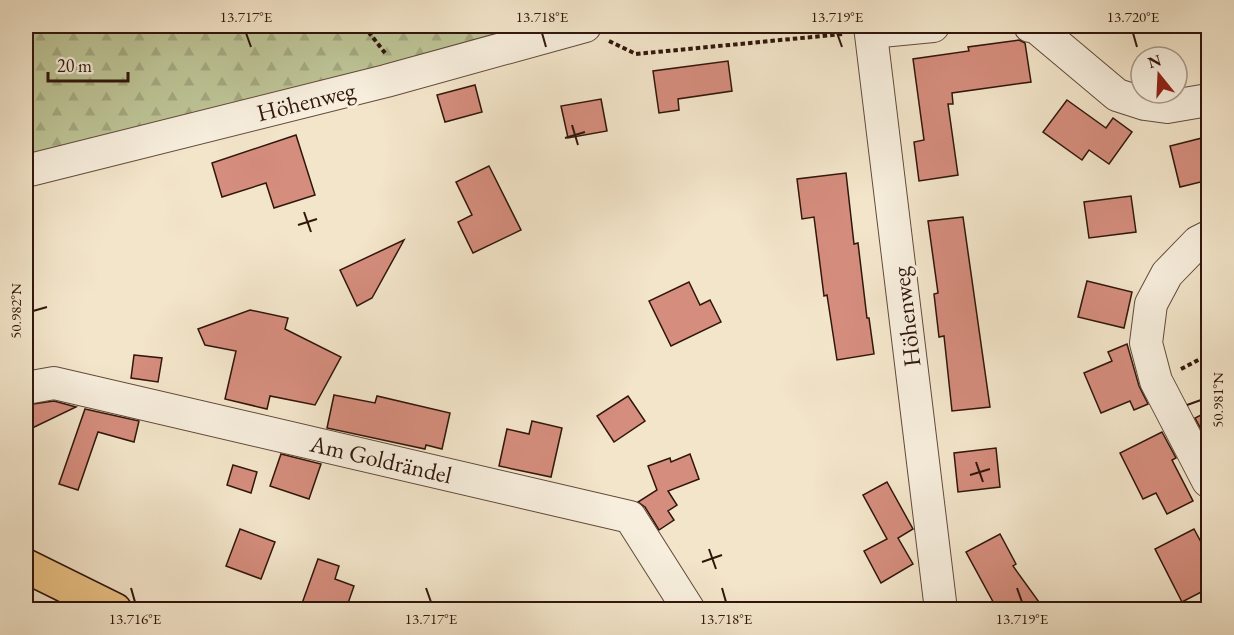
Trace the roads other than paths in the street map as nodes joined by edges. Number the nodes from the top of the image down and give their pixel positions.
1 (583, 26) edge
2 (933, 26) edge
3 (1030, 26) edge
4 (870, 28) edge
5 (1209, 100) edge
6 (26, 171) edge
7 (1209, 237) edge
8 (26, 388) edge
9 (1209, 481) edge
10 (26, 567) edge
11 (115, 609) edge
12 (689, 609) edge
13 (941, 609) edge

1 - 6 street, Höhenweg
2 - 4 street
3 - 5 street
4 - 13 street, Höhenweg
7 - 9 street
8 - 12 street, Am Goldrändel
10 - 11 main road

